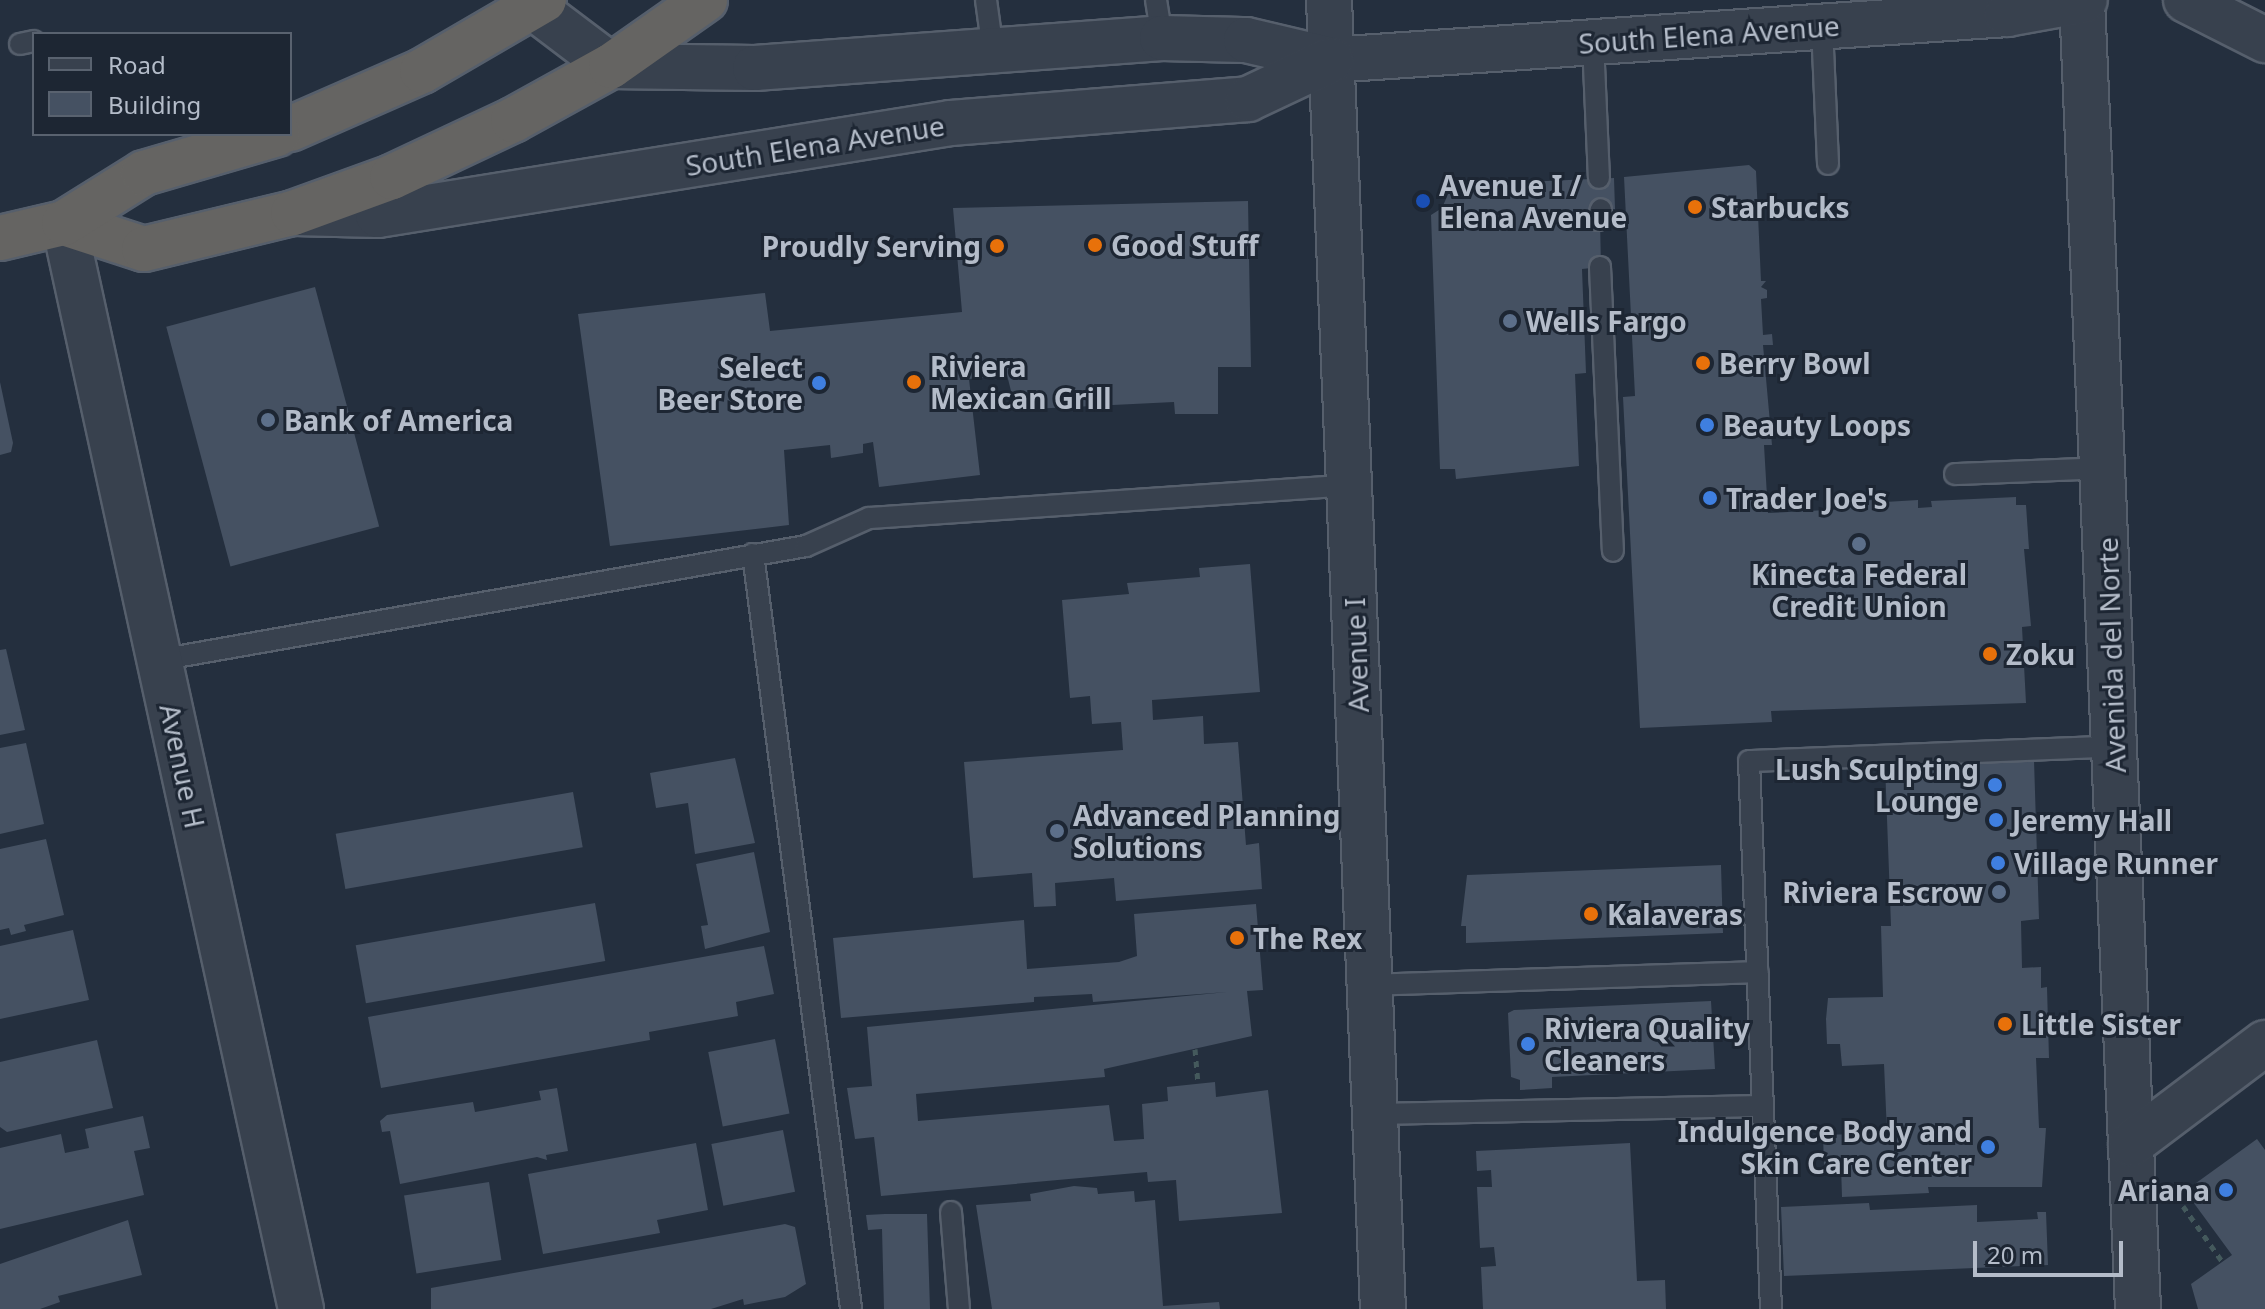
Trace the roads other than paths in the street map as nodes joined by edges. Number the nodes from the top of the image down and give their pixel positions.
1 (705, 0) edge
2 (986, 0) edge
3 (1329, 0) edge
4 (2083, 0) edge
5 (2186, 0) edge
6 (535, 2) edge
7 (1159, 19) edge
8 (1822, 26) junction
9 (2265, 40) edge
10 (1593, 42) junction
11 (993, 51) junction
12 (1331, 60) junction
13 (611, 66) junction
14 (292, 128) edge
15 (270, 136) edge
16 (1828, 164) dead end
17 (1599, 178) dead end
18 (293, 213) junction
19 (64, 223) junction
20 (0, 238) edge
21 (1600, 267) dead end
22 (2103, 468) junction
23 (1955, 474) dead end
24 (1349, 485) junction
25 (1613, 551) dead end
26 (753, 554) junction
27 (159, 660) junction
28 (2115, 746) junction
29 (1758, 972) junction
30 (1369, 985) junction
31 (2265, 1043) edge
32 (1763, 1106) junction
33 (1375, 1114) junction
34 (2131, 1144) junction
35 (951, 1212) dead end
36 (301, 1309) edge
37 (851, 1309) edge
38 (959, 1309) edge
39 (1383, 1309) edge
40 (1771, 1309) edge
41 (2138, 1309) edge

1 - 13 highway
2 - 11 lane
3 - 12 street, Avenue I
4 - 8 street, South Elena Avenue
4 - 22 street, Avenida del Norte
5 - 9 street
6 - 13 street
6 - 14 highway
7 - 11 street, South Elena Avenue
7 - 12 street, South Elena Avenue
8 - 10 street, South Elena Avenue
8 - 16 lane
10 - 12 street, South Elena Avenue
10 - 17 lane
11 - 13 street, South Elena Avenue
12 - 18 street, South Elena Avenue
12 - 24 street, Avenue I
13 - 18 highway
15 - 19 highway
18 - 19 highway
19 - 20 highway
19 - 27 street, Avenue H
21 - 25 lane
22 - 23 lane
22 - 28 street, Avenida del Norte
24 - 26 lane
24 - 30 street, Avenue I
26 - 27 lane
26 - 37 lane
27 - 36 street, Avenue H
28 - 29 lane
28 - 34 street, Avenida del Norte
29 - 30 lane
29 - 32 lane
30 - 33 street, Avenue I
31 - 34 street
32 - 33 lane
32 - 40 lane
33 - 39 street, Avenue I
34 - 41 street, Avenida del Norte
35 - 38 lane

